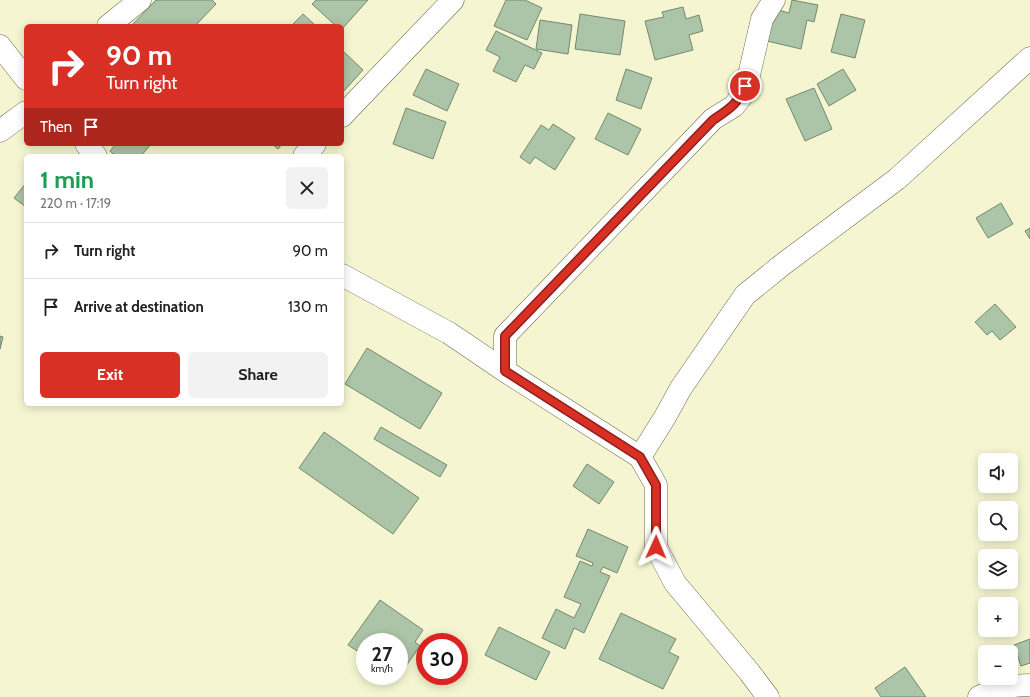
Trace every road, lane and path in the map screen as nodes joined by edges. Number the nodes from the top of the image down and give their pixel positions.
1 (140, 0) edge
2 (453, 0) edge
3 (774, 0) edge
4 (110, 24) edge
5 (0, 46) edge
6 (1030, 58) edge
7 (24, 76) edge
8 (24, 113) edge
9 (344, 114) edge
10 (0, 131) edge
11 (88, 146) edge
12 (313, 146) edge
13 (94, 154) edge
14 (306, 154) edge
15 (344, 276) edge
16 (505, 371) junction
17 (640, 457) junction
18 (1030, 685) edge
19 (768, 697) edge
20 (979, 697) edge

1 - 4 street
2 - 9 street
3 - 16 street
5 - 7 street
6 - 17 street
8 - 10 street
11 - 13 street
12 - 14 street
15 - 16 street
16 - 17 street
17 - 19 street
18 - 20 street

